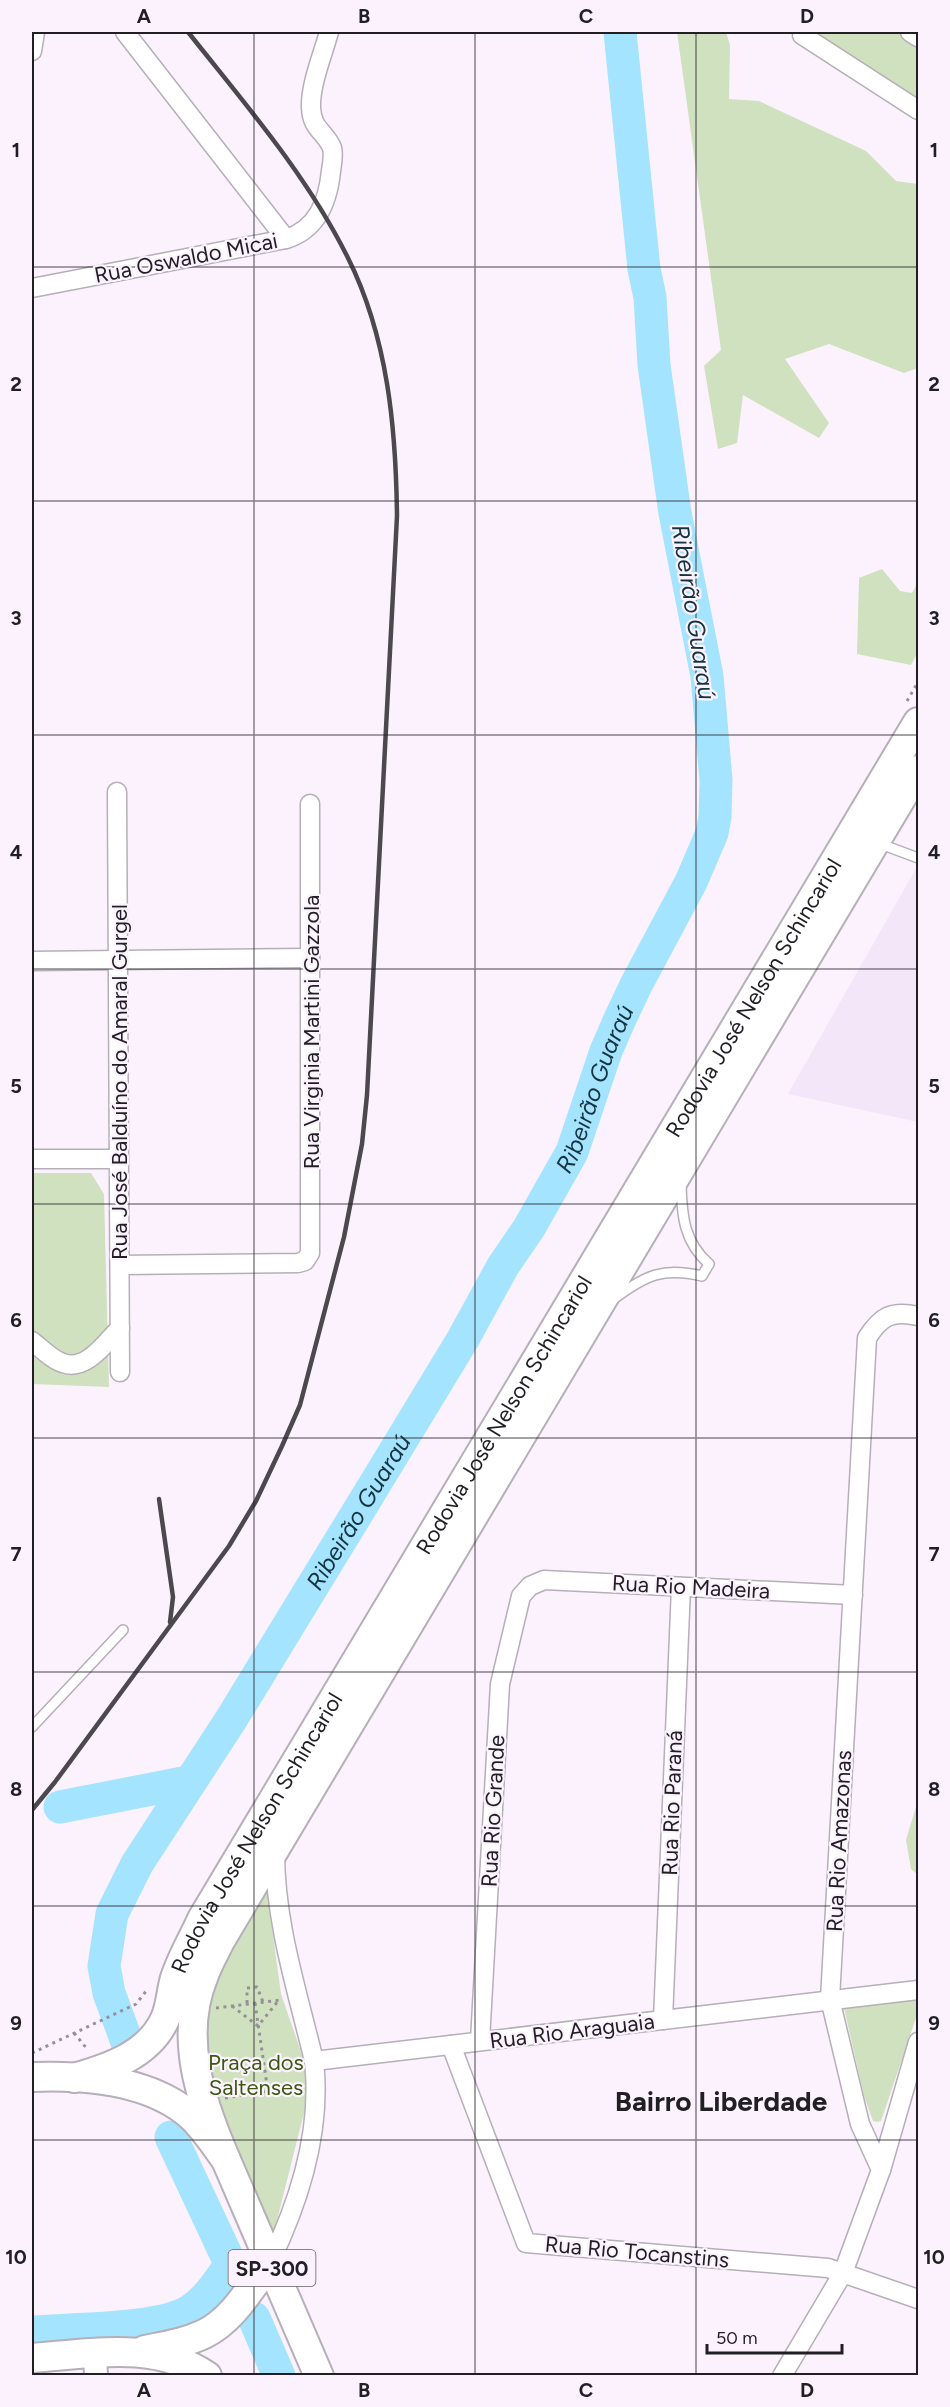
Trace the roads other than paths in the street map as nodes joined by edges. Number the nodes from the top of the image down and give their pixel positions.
1 (35, 32) edge
2 (125, 32) edge
3 (329, 32) edge
4 (804, 32) edge
5 (910, 32) edge
6 (918, 37) edge
7 (32, 51) edge
8 (918, 110) edge
9 (286, 240) junction
10 (32, 288) edge
11 (918, 722) edge
12 (918, 771) edge
13 (117, 792) dead end
14 (310, 804) dead end
15 (876, 842) junction
16 (918, 858) edge
17 (310, 958) junction
18 (118, 960) junction
19 (32, 961) edge
20 (32, 1159) edge
21 (119, 1159) junction
22 (681, 1170) junction
23 (120, 1265) junction
24 (596, 1312) junction
25 (918, 1316) edge
26 (120, 1328) junction
27 (32, 1341) edge
28 (120, 1372) dead end
29 (530, 1586) joint
30 (681, 1587) junction
31 (853, 1595) junction
32 (123, 1630) dead end
33 (32, 1727) edge
34 (275, 1849) junction
35 (918, 1990) edge
36 (830, 1999) junction
37 (663, 2020) junction
38 (480, 2041) junction
39 (918, 2042) edge
40 (451, 2045) junction
41 (314, 2061) junction
42 (32, 2077) edge
43 (74, 2078) junction
44 (226, 2160) junction
45 (881, 2170) junction
46 (270, 2262) junction
47 (843, 2273) junction
48 (918, 2299) edge
49 (137, 2351) junction
50 (32, 2358) edge
51 (96, 2365) edge
52 (207, 2376) edge
53 (319, 2376) edge
54 (782, 2376) edge

1 - 7 street
2 - 9 street
3 - 9 street, Rua Oswaldo Micai
4 - 8 street
5 - 6 street
9 - 10 street, Rua Oswaldo Micai
11 - 43 main road, Rodovia José Nelson Schincariol
12 - 15 main road, Rodovia José Nelson Schincariol
13 - 18 street, Rua José Balduíno do Amaral Gurgel
14 - 17 street, Rua Virginia Martini Gazzola
15 - 16 lane
15 - 22 main road, Rodovia José Nelson Schincariol
17 - 18 street
17 - 23 street, Rua Virginia Martini Gazzola
18 - 19 street
18 - 21 street, Rua José Balduíno do Amaral Gurgel
20 - 21 street
21 - 23 street, Rua José Balduíno do Amaral Gurgel
22 - 24 main road, Rodovia José Nelson Schincariol
22 - 24 lane
23 - 26 street, Rua José Balduíno do Amaral Gurgel
24 - 34 main road, Rodovia José Nelson Schincariol
25 - 31 street, Rua Rio Amazonas
26 - 27 street
26 - 28 street, Rua José Balduíno do Amaral Gurgel
29 - 30 street, Rua Rio Madeira
29 - 38 street, Rua Rio Grande
30 - 31 street, Rua Rio Madeira
30 - 37 street, Rua Rio Paraná
31 - 36 street, Rua Rio Amazonas
32 - 33 lane
34 - 41 street
34 - 44 main road, Rodovia José Nelson Schincariol
35 - 36 street, Rua Rio Araguaia
36 - 37 street, Rua Rio Araguaia
36 - 45 street, Rua Rio Amazonas
37 - 38 street, Rua Rio Araguaia
38 - 40 street, Rua Rio Araguaia
39 - 45 street
40 - 41 street, Rua Rio Araguaia
40 - 47 street, Rua Rio Tocanstins
41 - 46 street
42 - 43 main road, SP-300
43 - 44 main road, SP-300
44 - 46 main road, SP-300
45 - 47 street
46 - 49 main road
46 - 53 main road, SP-300
47 - 48 street, Rua Rio Tocanstins
47 - 54 street
49 - 51 main road
49 - 52 main road
50 - 51 main road

